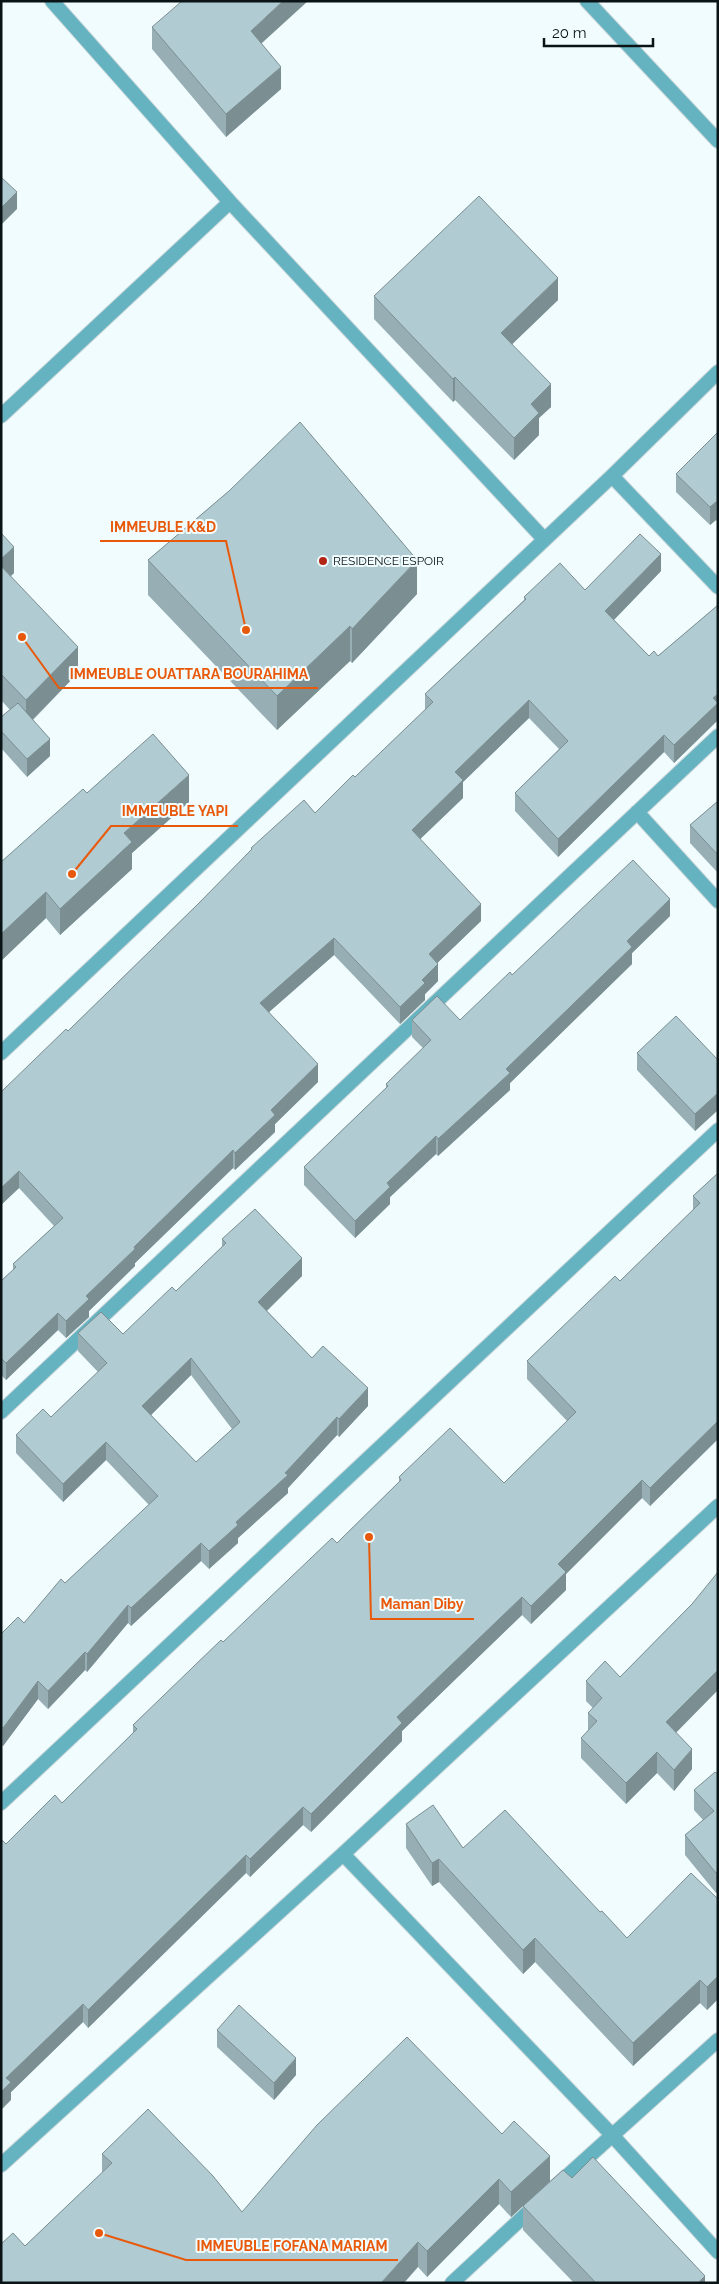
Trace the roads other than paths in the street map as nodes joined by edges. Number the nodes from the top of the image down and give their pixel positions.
1 (52, 1) edge
2 (588, 1) edge
3 (718, 141) edge
4 (230, 202) junction
5 (718, 372) edge
6 (1, 416) edge
7 (612, 476) junction
8 (544, 539) junction
9 (718, 587) edge
10 (718, 736) edge
11 (637, 812) junction
12 (718, 901) edge
13 (1, 1053) edge
14 (718, 1130) edge
15 (1, 1412) edge
16 (718, 1506) edge
17 (1, 1804) edge
18 (343, 1854) junction
19 (718, 2040) edge
20 (612, 2135) junction
21 (1, 2165) edge
22 (718, 2252) edge
23 (452, 2283) edge

1 - 4 street
2 - 3 street
4 - 6 street
4 - 8 street
5 - 7 street
7 - 8 street
7 - 9 street
8 - 13 street
10 - 11 street
11 - 12 street
11 - 15 street
14 - 17 street
16 - 18 street
18 - 20 street
18 - 21 street
19 - 20 street
20 - 22 street
20 - 23 street

